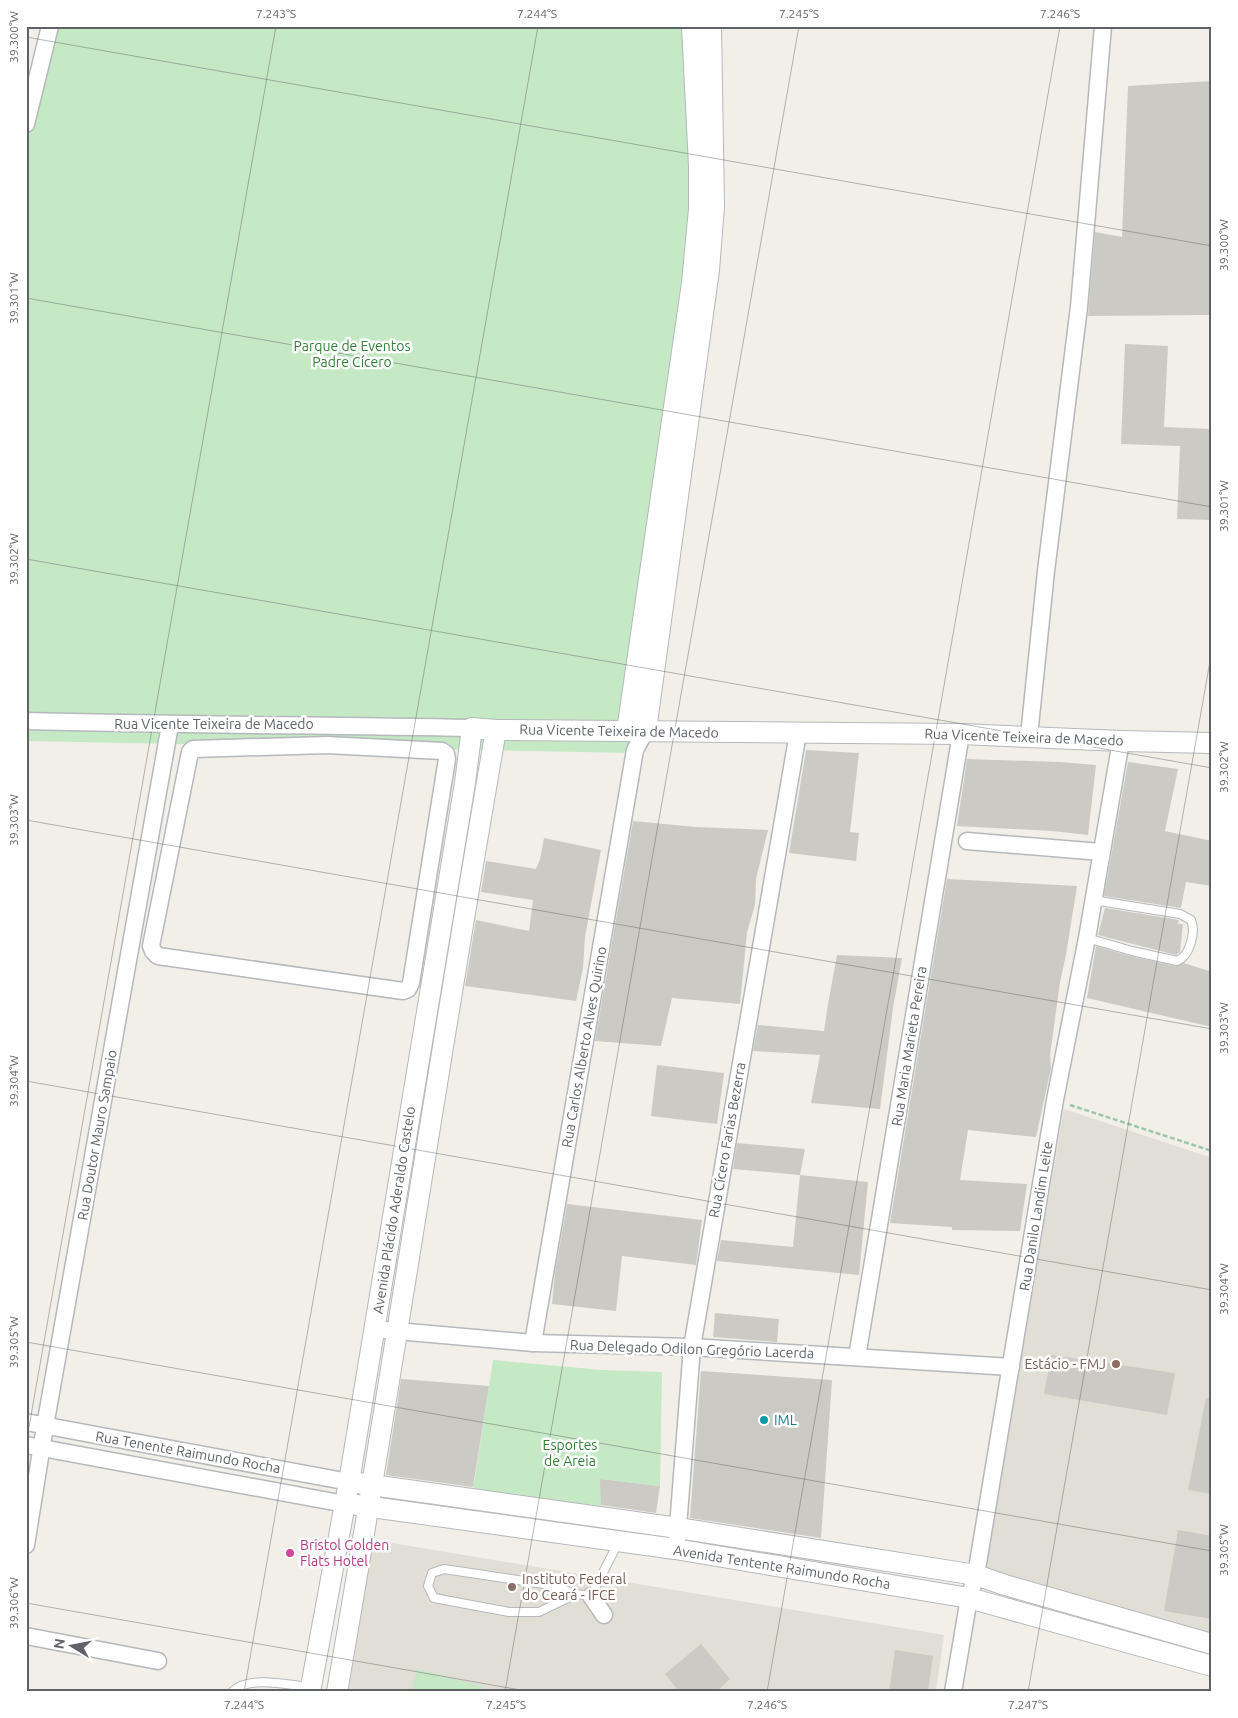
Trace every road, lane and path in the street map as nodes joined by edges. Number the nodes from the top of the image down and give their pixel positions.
1 (50, 26) edge
2 (692, 26) edge
3 (710, 26) edge
4 (1103, 26) edge
5 (26, 124) edge
6 (706, 192) junction
7 (26, 721) edge
8 (170, 725) junction
9 (328, 725) junction
10 (472, 728) junction
11 (496, 730) junction
12 (636, 730) junction
13 (798, 734) junction
14 (961, 734) junction
15 (1029, 736) junction
16 (1121, 741) junction
17 (1212, 743) edge
18 (327, 745) junction
19 (967, 841) dead end
20 (1101, 852) junction
21 (1093, 900) junction
22 (1087, 938) junction
23 (431, 989) junction
24 (452, 992) junction
25 (1055, 1100) junction
26 (1212, 1151) edge
27 (374, 1329) junction
28 (396, 1331) junction
29 (532, 1343) junction
30 (692, 1347) junction
31 (857, 1357) junction
32 (1011, 1367) junction
33 (26, 1422) edge
34 (45, 1426) junction
35 (26, 1445) edge
36 (43, 1448) junction
37 (198, 1454) junction
38 (194, 1476) junction
39 (349, 1482) junction
40 (372, 1485) junction
41 (345, 1504) junction
42 (369, 1507) junction
43 (678, 1528) junction
44 (619, 1541) junction
45 (26, 1545) edge
46 (676, 1549) junction
47 (976, 1574) junction
48 (584, 1595) junction
49 (969, 1598) junction
50 (604, 1615) dead end
51 (26, 1636) edge
52 (1212, 1644) edge
53 (158, 1661) dead end
54 (1212, 1666) edge
55 (310, 1690) edge
56 (232, 1692) edge
57 (337, 1692) edge
58 (953, 1692) edge

1 - 5 street
2 - 6 street
3 - 6 street
4 - 15 street
6 - 12 street
7 - 8 street, Rua Vicente Teixeira de Macedo
8 - 9 street, Rua Vicente Teixeira de Macedo
8 - 34 street, Rua Doutor Mauro Sampaio
9 - 10 street, Rua Vicente Teixeira de Macedo
9 - 18 street
10 - 11 street, Rua Vicente Teixeira de Macedo
10 - 23 street, Avenida Plácido Aderaldo Castelo
11 - 12 street, Rua Vicente Teixeira de Macedo
11 - 24 street, Avenida Plácido Aderaldo Castelo
12 - 13 street, Rua Vicente Teixeira de Macedo
12 - 29 street, Rua Carlos Alberto Alves Quirino
13 - 14 street, Rua Vicente Teixeira de Macedo
13 - 30 street, Rua Cícero Farias Bezerra
14 - 15 street, Rua Vicente Teixeira de Macedo
14 - 31 street, Rua Maria Marieta Pereira
15 - 16 street, Rua Vicente Teixeira de Macedo
16 - 17 street, Rua Vicente Teixeira de Macedo
16 - 20 street, Rua Danilo Landim Leite
18 - 18 street
19 - 20 street
20 - 21 street, Rua Danilo Landim Leite
21 - 22 street, Rua Danilo Landim Leite
21 - 22 lane
22 - 25 street, Rua Danilo Landim Leite
23 - 24 street
23 - 27 street, Avenida Plácido Aderaldo Castelo
24 - 28 street, Avenida Plácido Aderaldo Castelo
25 - 26 path
25 - 32 street, Rua Danilo Landim Leite
27 - 28 street, Rua Delegado Odilon Gregório Lacerda
27 - 39 street, Avenida Plácido Aderaldo Castelo
28 - 29 street, Rua Delegado Odilon Gregório Lacerda
28 - 40 street, Avenida Plácido Aderaldo Castelo
29 - 30 street, Rua Delegado Odilon Gregório Lacerda
30 - 31 street, Rua Delegado Odilon Gregório Lacerda
30 - 43 street, Rua Cícero Farias Bezerra
31 - 32 street, Rua Delegado Odilon Gregório Lacerda
32 - 47 street, Rua Danilo Landim Leite
33 - 34 street, Rua Tenente Raimundo Rocha
34 - 36 street, Rua Doutor Mauro Sampaio
34 - 37 street, Rua Tenente Raimundo Rocha
35 - 36 street, Rua Tenente Raimundo Rocha
36 - 38 street, Rua Tenente Raimundo Rocha
36 - 45 street, Rua Doutor Mauro Sampaio
37 - 38 street
37 - 39 street, Rua Tenente Raimundo Rocha
38 - 41 street, Rua Tenente Raimundo Rocha
39 - 40 street, Avenida Tentente Raimundo Rocha
39 - 41 street, Avenida Plácido Aderaldo Castelo
40 - 42 street, Avenida Plácido Aderaldo Castelo
40 - 43 street, Avenida Tentente Raimundo Rocha
41 - 42 street, Avenida Tentente Raimundo Rocha
41 - 55 street, Avenida Plácido Aderaldo Castelo
42 - 44 street, Avenida Tentente Raimundo Rocha
42 - 57 street, Avenida Plácido Aderaldo Castelo
43 - 46 street, Rua Cícero Farias Bezerra
43 - 47 street, Avenida Tentente Raimundo Rocha
44 - 46 street, Avenida Tentente Raimundo Rocha
44 - 48 lane
46 - 49 street, Avenida Tentente Raimundo Rocha
47 - 49 street, Rua Danilo Landim Leite
47 - 52 street, Avenida Tentente Raimundo Rocha
48 - 48 lane
48 - 50 street
49 - 54 street, Avenida Tentente Raimundo Rocha
49 - 58 street, Rua Danilo Landim Leite
51 - 53 street
55 - 56 lane

